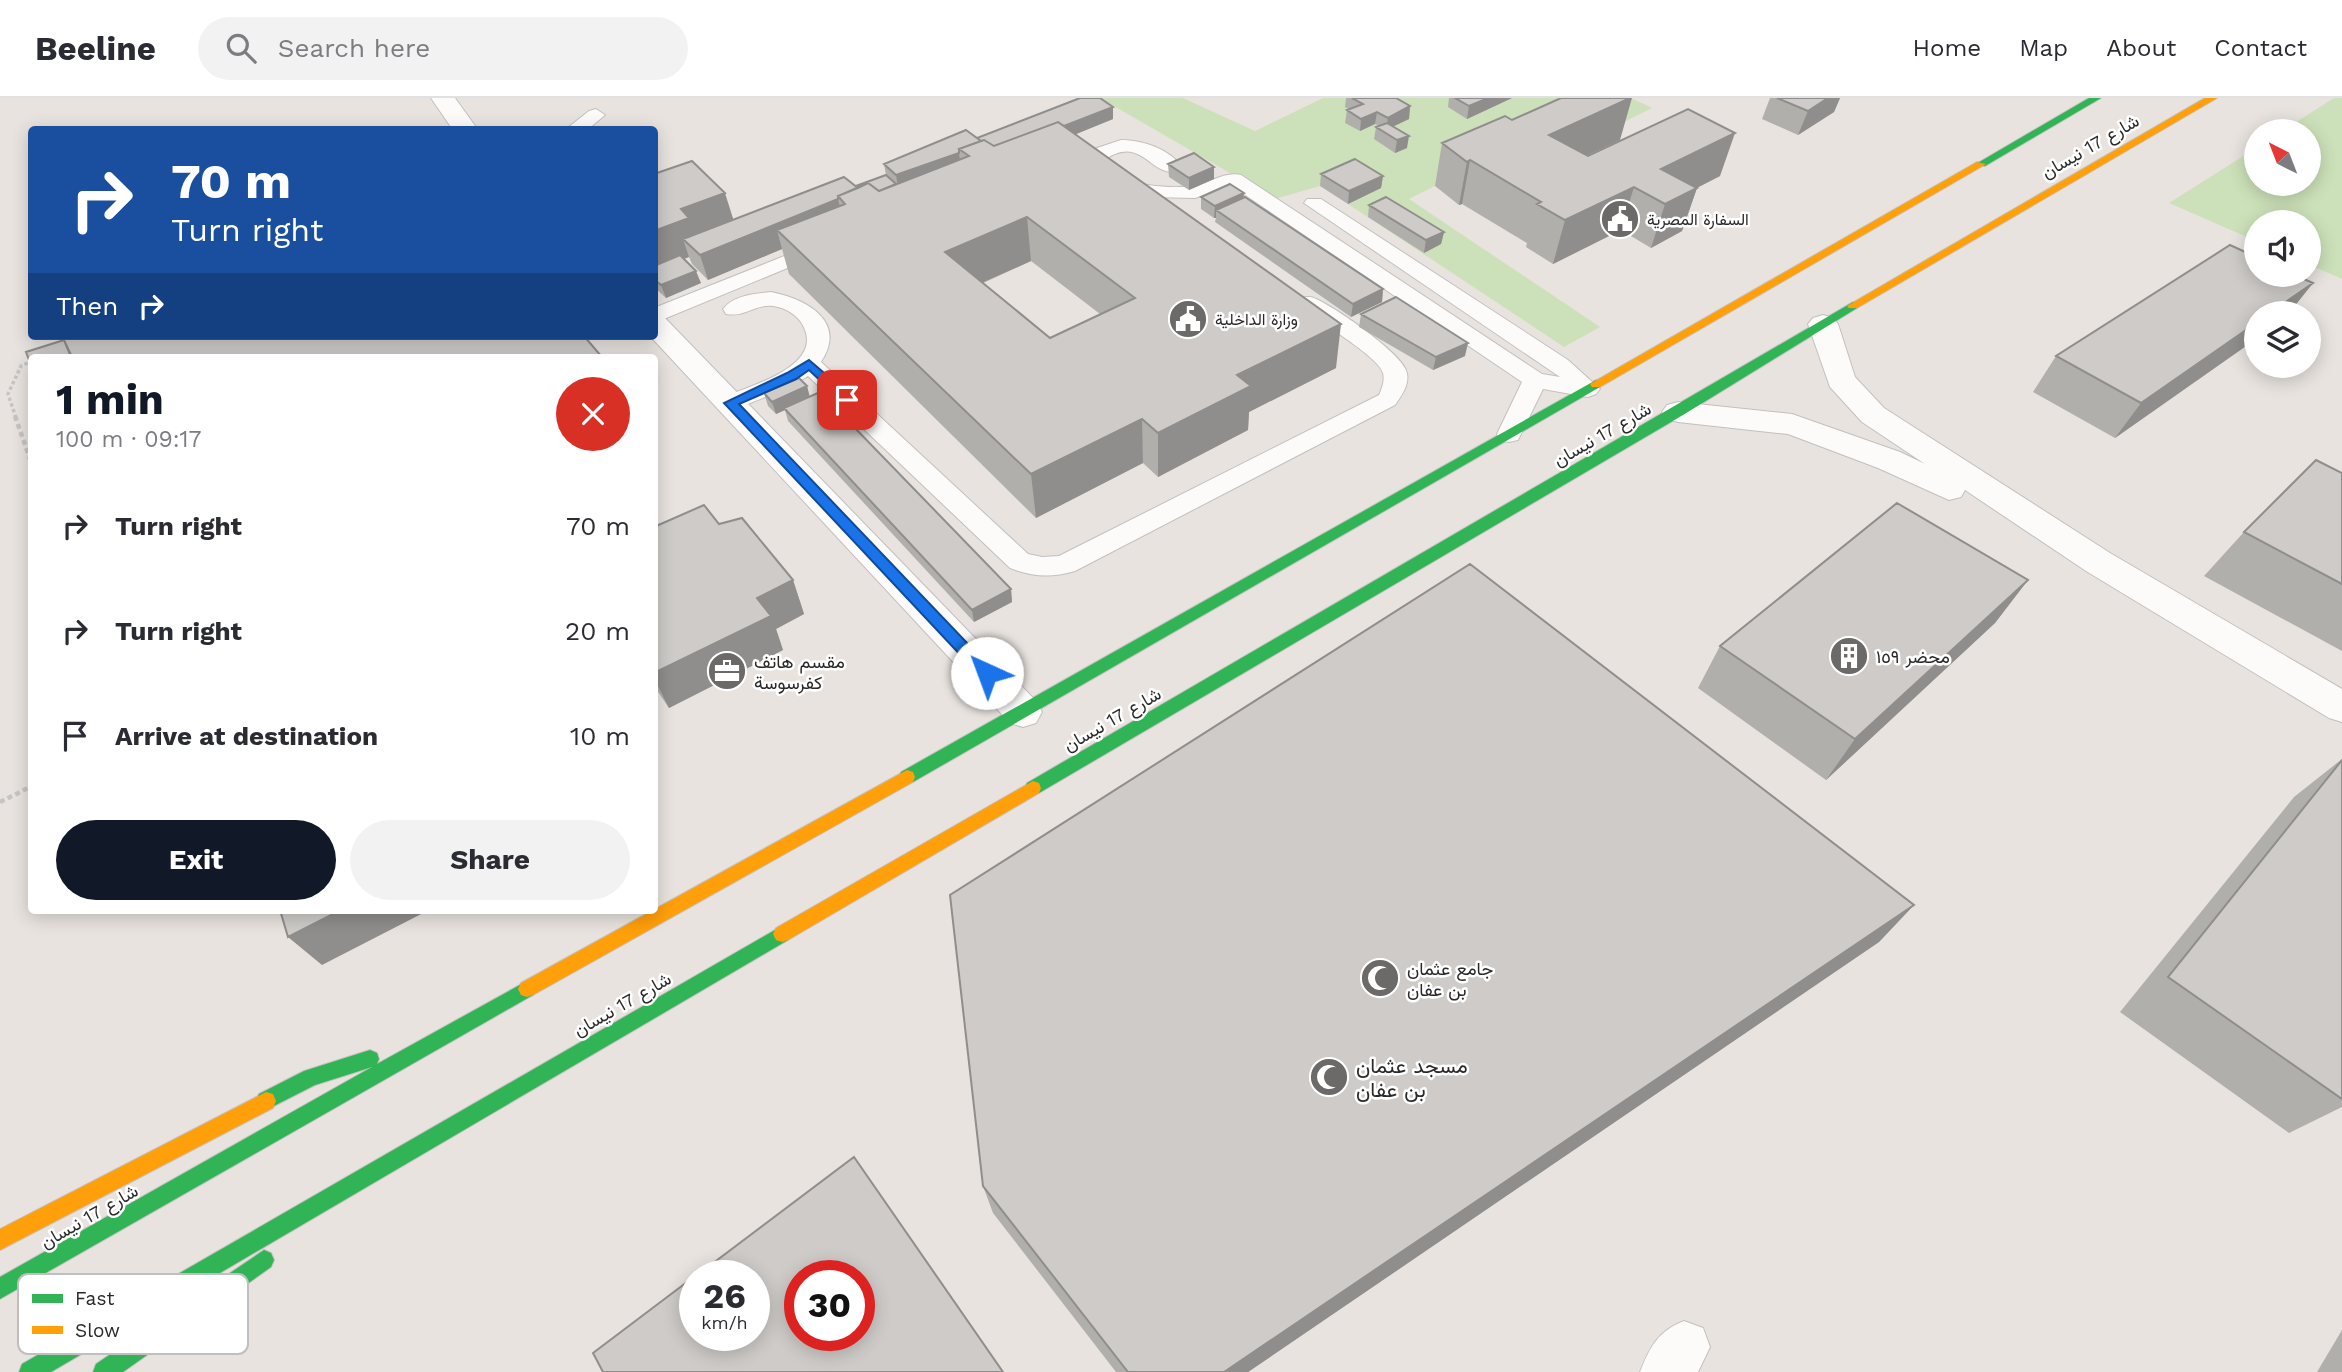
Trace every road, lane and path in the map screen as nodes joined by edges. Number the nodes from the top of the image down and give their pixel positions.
1 (443, 98) edge
2 (2096, 98) edge
3 (2212, 98) edge
4 (596, 115) dead end
5 (463, 126) edge
6 (580, 126) edge
7 (1171, 167) edge
8 (1151, 191) junction
9 (1314, 203) dead end
10 (1185, 215) edge
11 (835, 241) edge
12 (1286, 288) edge
13 (734, 309) dead end
14 (658, 314) edge
15 (1822, 324) junction
16 (658, 327) edge
17 (28, 363) edge
18 (809, 363) junction
19 (1535, 380) junction
20 (1588, 388) junction
21 (730, 403) junction
22 (1678, 412) junction
23 (1509, 434) junction
24 (28, 453) edge
25 (2098, 562) junction
26 (2342, 707) edge
27 (1023, 712) junction
28 (28, 788) edge
29 (0, 802) edge
30 (432, 1041) junction
31 (463, 1119) junction
32 (0, 1240) edge
33 (26, 1274) edge
34 (198, 1274) edge
35 (242, 1274) edge
36 (18, 1279) edge
37 (0, 1289) edge
38 (61, 1354) edge
39 (129, 1354) edge
40 (30, 1372) edge
41 (104, 1372) edge

1 - 5 street
2 - 20 main road, شارع 17 نيسان
3 - 15 main road, شارع 17 نيسان
4 - 6 lane
7 - 8 lane
8 - 10 lane
8 - 19 lane
9 - 20 lane
11 - 14 lane
12 - 18 lane
13 - 18 lane
15 - 22 main road, شارع 17 نيسان
15 - 25 street
16 - 21 street
17 - 24 path
18 - 21 lane
19 - 20 lane
19 - 23 lane
20 - 23 main road, شارع 17 نيسان
21 - 27 street
22 - 25 street
22 - 31 main road, شارع 17 نيسان
23 - 27 main road, شارع 17 نيسان
25 - 26 street
27 - 30 main road, شارع 17 نيسان
28 - 29 path
30 - 32 main road
30 - 33 main road, شارع 17 نيسان
31 - 34 main road, شارع 17 نيسان
31 - 35 main road
36 - 37 main road, شارع 17 نيسان
38 - 40 main road, شارع 17 نيسان
39 - 41 main road

